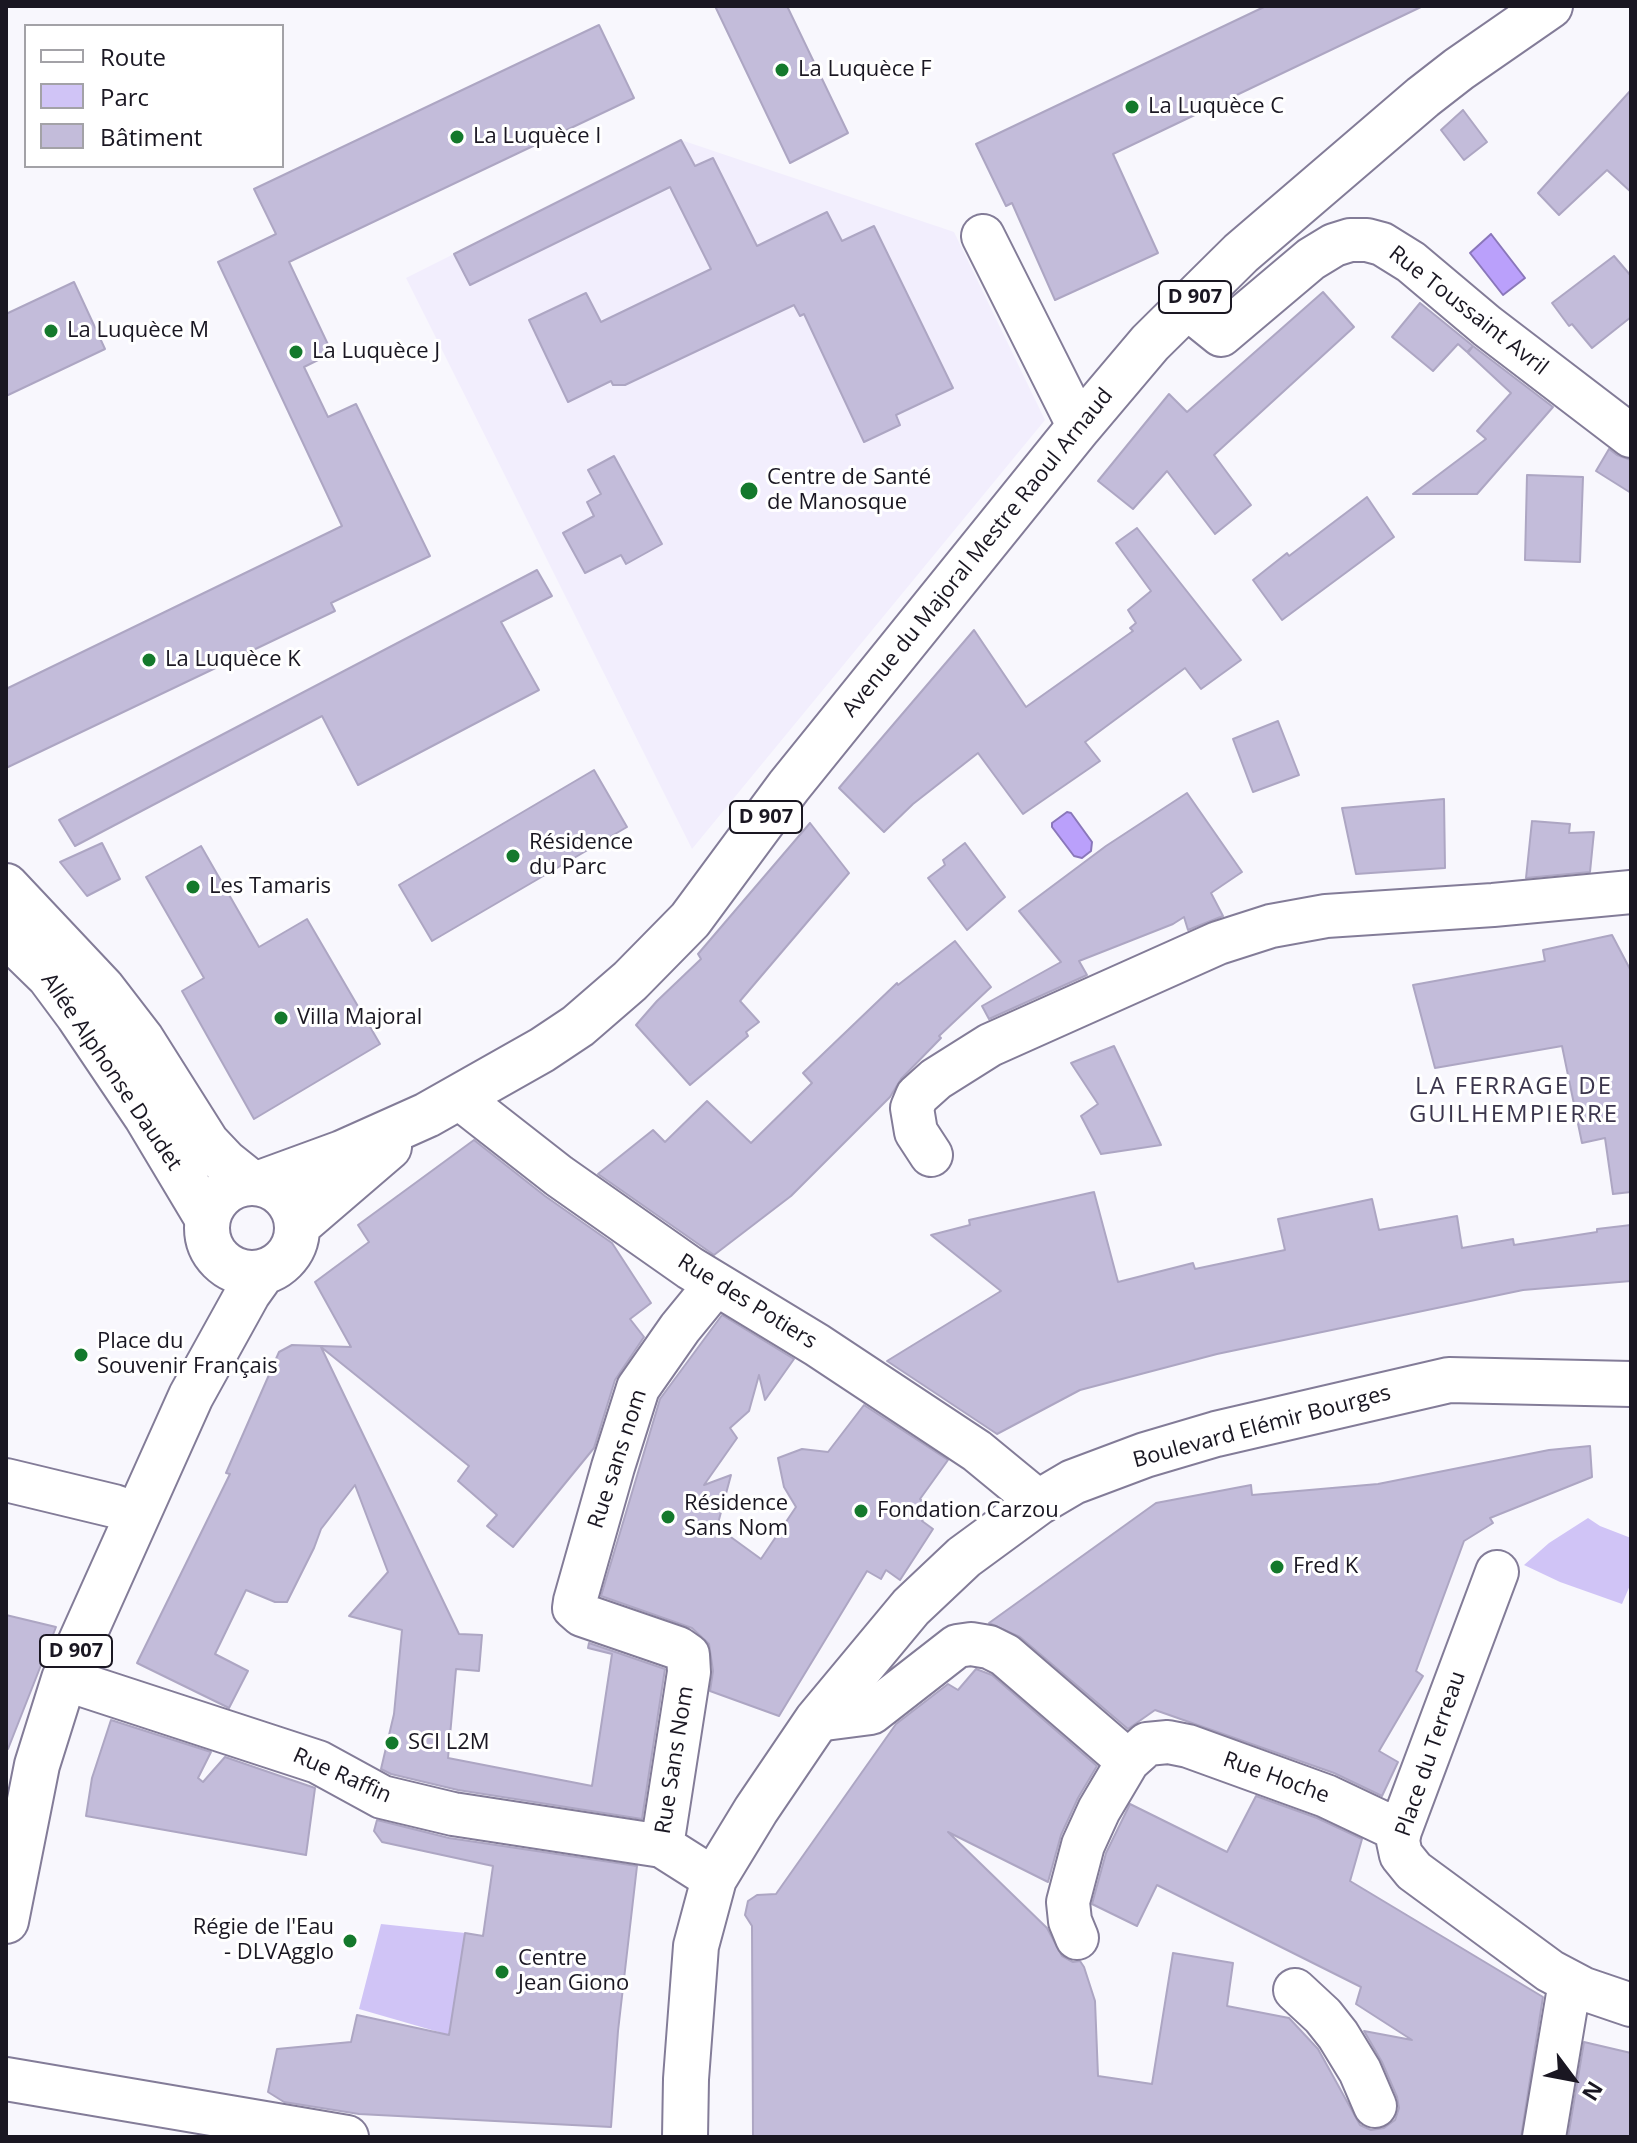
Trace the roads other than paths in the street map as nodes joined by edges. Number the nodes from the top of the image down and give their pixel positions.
1 (1550, 6) edge
2 (983, 236) dead end
3 (1185, 306) junction
4 (1079, 427) junction
5 (1631, 436) edge
6 (6, 886) edge
7 (1631, 892) edge
8 (6, 934) edge
9 (443, 1106) junction
10 (931, 1155) dead end
11 (255, 1182) junction
12 (297, 1226) junction
13 (211, 1236) junction
14 (263, 1272) junction
15 (716, 1284) junction
16 (1631, 1384) edge
17 (191, 1396) junction
18 (6, 1480) edge
19 (1039, 1502) junction
20 (137, 1514) junction
21 (1497, 1572) dead end
22 (574, 1608) joint
23 (64, 1679) junction
24 (817, 1720) junction
25 (1137, 1753) junction
26 (1400, 1831) junction
27 (662, 1846) junction
28 (714, 1879) junction
29 (6, 1921) edge
30 (1077, 1938) dead end
31 (1570, 1982) junction
32 (1295, 1990) dead end
33 (1631, 2005) edge
34 (6, 2079) edge
35 (1379, 2124) edge
36 (347, 2137) edge
37 (685, 2137) edge
38 (1544, 2137) edge

1 - 3 main road, Avenue du Majoral Mestre Raoul Arnaud / D 907
2 - 4 street
3 - 4 main road, Avenue du Majoral Mestre Raoul Arnaud / D 907
3 - 5 street, Rue Toussaint Avril
4 - 9 main road, Avenue du Majoral Mestre Raoul Arnaud / D 907
6 - 11 main road, Allée Alphonse Daudet
7 - 10 street
8 - 13 main road, Allée Alphonse Daudet
9 - 11 main road, Avenue du Majoral Mestre Raoul Arnaud
9 - 12 main road, Avenue du Majoral Mestre Raoul Arnaud / D 907
9 - 15 street, Rue des Potiers
11 - 12 main road
11 - 13 main road
12 - 14 main road
13 - 14 main road
13 - 17 main road, D 907
14 - 17 main road, D 907
15 - 19 street, Rue des Potiers
15 - 22 street, Rue sans nom
16 - 19 main road, Boulevard Elémir Bourges
17 - 20 main road, D 907
18 - 20 street
19 - 24 main road, Boulevard Elémir Bourges
20 - 23 main road, D 907
21 - 26 street, Place du Terreau
22 - 27 street, Rue Sans Nom
23 - 27 street, Rue Raffin
23 - 29 main road, D 907
24 - 25 street
24 - 28 main road, Boulevard Elémir Bourges
25 - 26 street, Rue Hoche
25 - 30 street
26 - 31 street, Place du Terreau
27 - 28 street, Rue Raffin
28 - 37 main road, Boulevard Elémir Bourges
31 - 33 street, Place du Terreau
31 - 38 street
32 - 35 street
34 - 36 street

